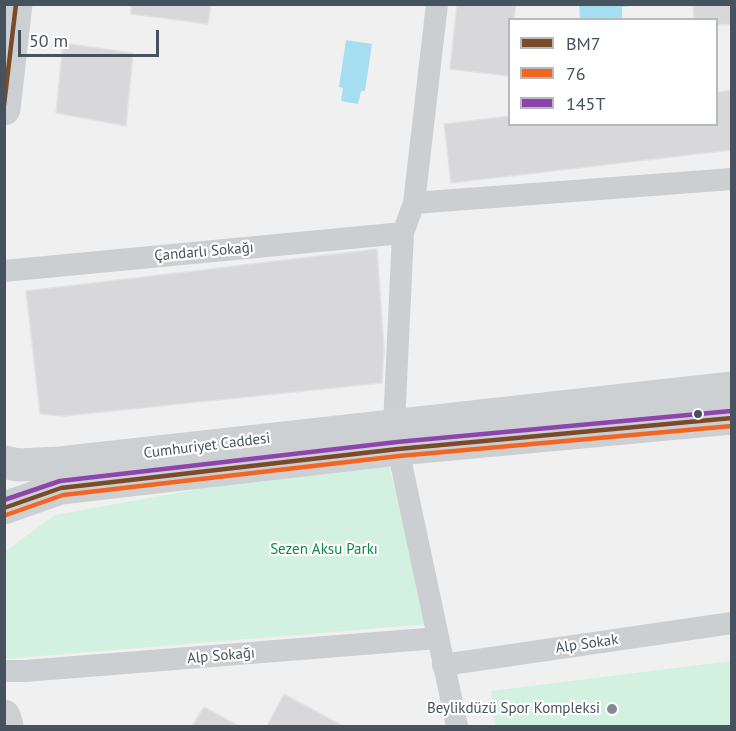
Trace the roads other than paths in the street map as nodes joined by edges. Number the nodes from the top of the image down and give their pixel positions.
1 (16, 4) edge
2 (437, 4) edge
3 (4, 109) edge
4 (732, 179) edge
5 (414, 204) junction
6 (404, 233) junction
7 (4, 271) edge
8 (732, 388) edge
9 (732, 418) edge
10 (396, 437) junction
11 (4, 462) edge
12 (4, 507) edge
13 (732, 623) edge
14 (438, 638) junction
15 (443, 665) junction
16 (4, 670) edge
17 (4, 716) edge
18 (7, 726) edge
19 (457, 726) edge

1 - 3 main road
2 - 5 street
4 - 5 street
5 - 6 street
6 - 7 street, Çandarlı Sokağı
6 - 10 street
8 - 10 main road, Cumhuriyet Caddesi
9 - 10 main road, Cumhuriyet Caddesi
10 - 11 main road, Cumhuriyet Caddesi
10 - 12 main road, Cumhuriyet Caddesi
10 - 14 street
13 - 15 street, Alp Sokak
14 - 15 street
14 - 16 street, Alp Sokağı
15 - 19 street
17 - 18 main road

